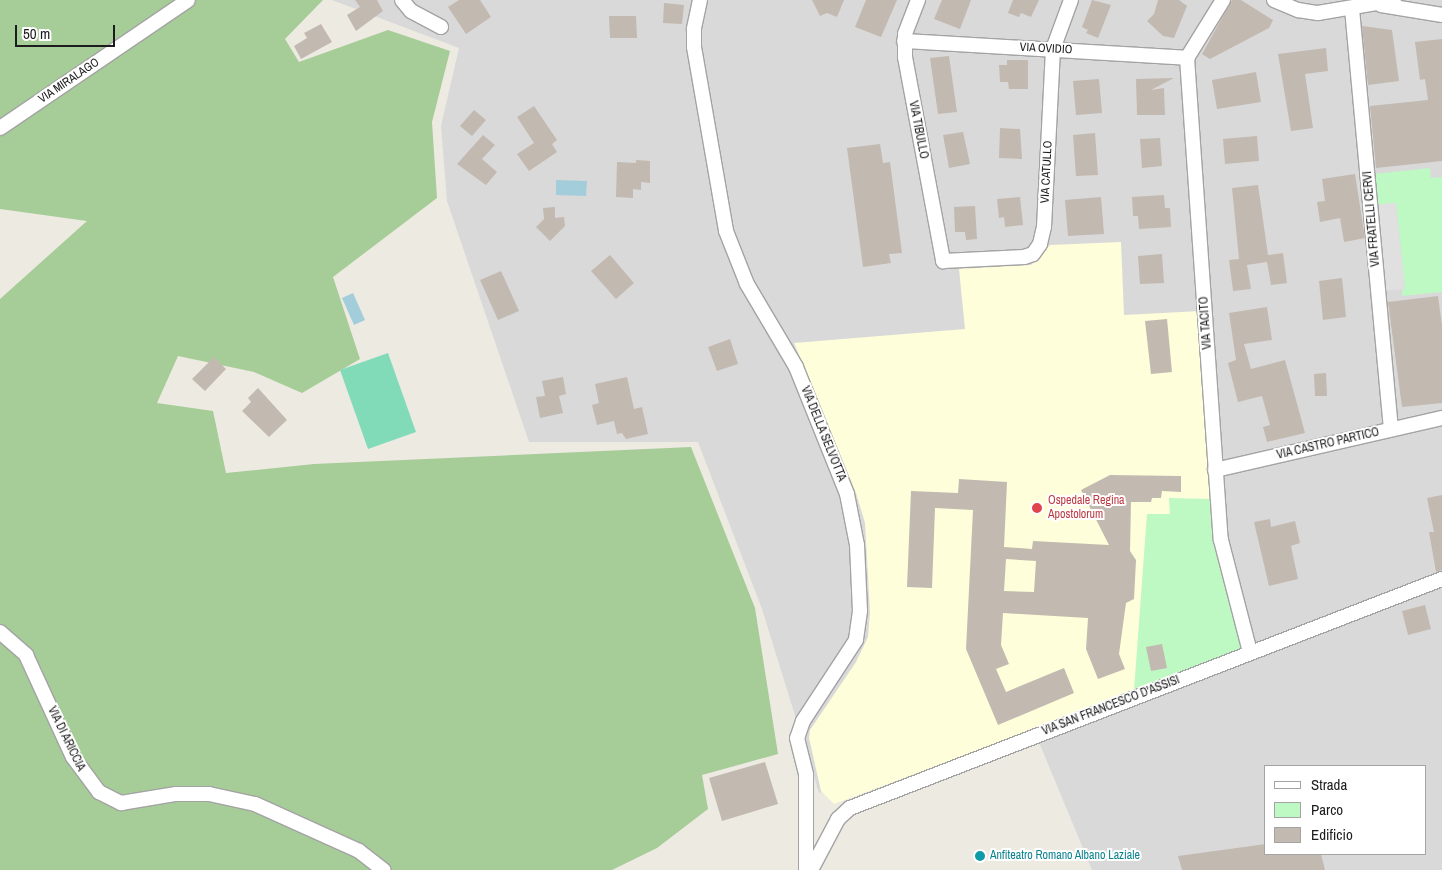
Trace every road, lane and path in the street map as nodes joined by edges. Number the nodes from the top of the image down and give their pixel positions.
1 (188, 0) edge
2 (402, 0) edge
3 (700, 0) edge
4 (918, 0) edge
5 (1071, 0) edge
6 (1223, 0) edge
7 (1274, 0) edge
8 (1394, 0) edge
9 (1377, 4) junction
10 (1352, 9) junction
11 (1442, 15) edge
12 (441, 27) dead end
13 (904, 42) junction
14 (1053, 49) junction
15 (1187, 58) junction
16 (0, 128) edge
17 (943, 261) joint
18 (1442, 418) edge
19 (1392, 429) junction
20 (1215, 470) junction
21 (1442, 579) edge
22 (0, 632) edge
23 (1250, 652) junction
24 (383, 870) edge
25 (806, 870) edge
26 (812, 870) edge

1 - 16 street, VIA MIRALAGO
2 - 12 street
3 - 25 street, VIA DELLA SELVOTTA
4 - 13 street, VIA TIBULLO
5 - 14 street, VIA CATULLO
6 - 15 street
7 - 10 street
8 - 9 street
9 - 10 street
9 - 11 street
10 - 19 street, VIA FRATELLI CERVI
13 - 14 street, VIA OVIDIO
13 - 17 street, VIA TIBULLO
14 - 15 street, VIA OVIDIO
14 - 17 street, VIA CATULLO
15 - 20 street, VIA TACITO
18 - 19 street, VIA CASTRO PARTICO
19 - 20 street, VIA CASTRO PARTICO
20 - 23 street, VIA TACITO
21 - 23 street, VIA SAN FRANCESCO D'ASSISI
22 - 24 street, VIA DI ARICCIA
23 - 26 street, VIA SAN FRANCESCO D'ASSISI

